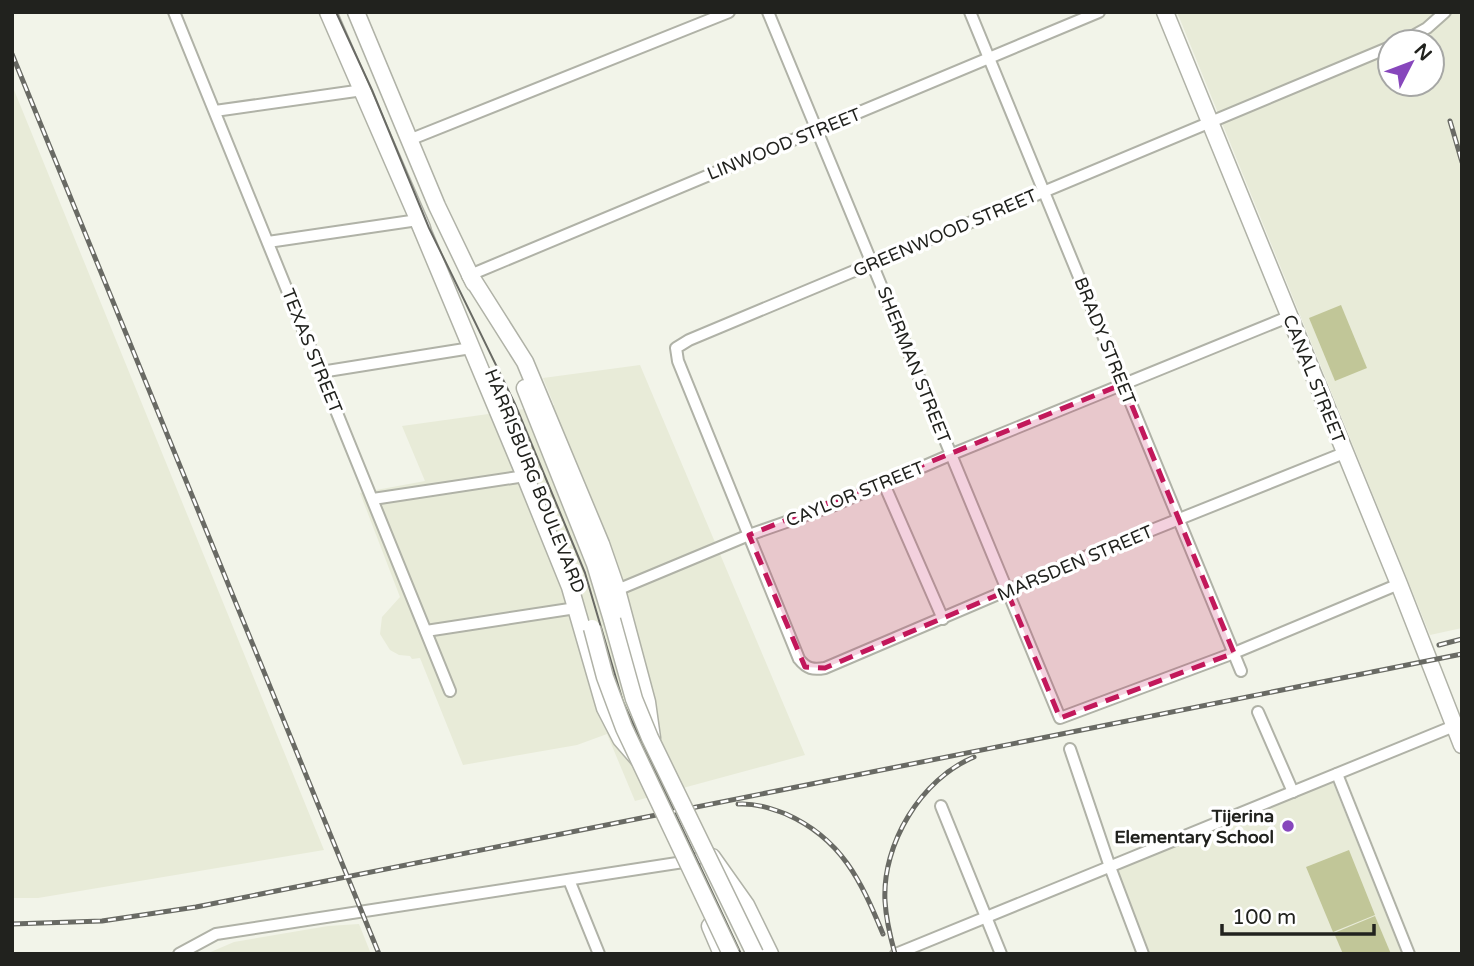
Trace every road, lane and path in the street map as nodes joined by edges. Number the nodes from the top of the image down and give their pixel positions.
1 (174, 12) edge
2 (328, 12) edge
3 (356, 12) edge
4 (729, 12) edge
5 (768, 12) edge
6 (970, 12) edge
7 (1099, 12) edge
8 (1165, 12) edge
9 (1445, 12) edge
10 (1427, 28) edge
11 (1376, 53) edge
12 (990, 59) junction
13 (363, 90) junction
14 (215, 111) junction
15 (1210, 122) junction
16 (816, 131) junction
17 (410, 141) junction
18 (1044, 191) junction
19 (418, 220) junction
20 (268, 242) junction
21 (872, 264) junction
22 (470, 275) junction
23 (1288, 317) junction
24 (471, 348) junction
25 (321, 372) junction
26 (1123, 384) junction
27 (1344, 453) junction
28 (950, 454) junction
29 (525, 476) junction
30 (884, 484) junction
31 (373, 499) junction
32 (1178, 519) junction
33 (749, 536) junction
34 (1399, 584) junction
35 (617, 590) junction
36 (1007, 591) junction
37 (576, 608) junction
38 (943, 619) junction
39 (426, 631) junction
40 (1234, 653) junction
41 (1241, 670) dead end
42 (450, 691) dead end
43 (1258, 712) dead end
44 (1454, 726) junction
45 (651, 727) junction
46 (621, 739) junction
47 (1462, 745) edge
48 (1070, 749) dead end
49 (1337, 774) junction
50 (1293, 792) junction
51 (941, 806) dead end
52 (710, 854) junction
53 (690, 861) junction
54 (1110, 867) junction
55 (569, 880) junction
56 (986, 917) junction
57 (910, 951) edge
58 (179, 954) edge
59 (599, 954) edge
60 (722, 954) edge
61 (731, 954) edge
62 (755, 954) edge
63 (769, 954) edge
64 (896, 954) edge
65 (1001, 954) edge
66 (1143, 954) edge
67 (1409, 954) edge

1 - 14 street, TEXAS STREET
2 - 13 main road, HARRISBURG BOULEVARD
3 - 17 main road, HARRISBURG BOULEVARD
4 - 17 street
5 - 16 street, SHERMAN STREET
6 - 12 street, BRADY STREET
7 - 12 street, LINWOOD STREET
8 - 15 main road, CANAL STREET
9 - 10 street
11 - 15 street, GREENWOOD STREET
12 - 16 street, LINWOOD STREET
12 - 18 street, BRADY STREET
13 - 14 street
13 - 19 main road, HARRISBURG BOULEVARD
14 - 20 street, TEXAS STREET
15 - 18 street, GREENWOOD STREET
15 - 23 main road, CANAL STREET
16 - 21 street, SHERMAN STREET
16 - 22 street, LINWOOD STREET
17 - 22 main road, HARRISBURG BOULEVARD
18 - 21 street, GREENWOOD STREET
18 - 26 street, BRADY STREET
19 - 20 street
19 - 24 main road
19 - 61 main road, HARRISBURG BOULEVARD, bridge
20 - 25 street, TEXAS STREET
21 - 28 street, SHERMAN STREET
21 - 33 street, GREENWOOD STREET
22 - 35 main road
22 - 62 main road, HARRISBURG BOULEVARD, bridge
23 - 26 street, CAYLOR STREET
23 - 27 main road, CANAL STREET
24 - 25 street
24 - 29 main road
25 - 31 street, TEXAS STREET
26 - 28 street, CAYLOR STREET
26 - 32 street, BRADY STREET
27 - 32 street, MARSDEN STREET
27 - 34 main road, CANAL STREET
28 - 30 street, CAYLOR STREET
28 - 36 street, SHERMAN STREET
29 - 31 street
29 - 37 main road
30 - 33 street, CAYLOR STREET
30 - 38 street
31 - 39 street, TEXAS STREET
32 - 36 street, MARSDEN STREET
32 - 40 street, BRADY STREET
33 - 35 street, CAYLOR STREET
33 - 38 street, MARSDEN STREET
34 - 40 street
34 - 44 main road, CANAL STREET
35 - 45 main road
36 - 38 street, MARSDEN STREET
36 - 40 street, SHERMAN STREET
37 - 39 street
37 - 46 main road
39 - 42 street, TEXAS STREET
40 - 41 street, BRADY STREET
43 - 50 street
44 - 47 main road, CANAL STREET
44 - 49 street
45 - 46 main road
45 - 52 main road
46 - 53 main road
48 - 54 street
49 - 50 street
49 - 67 street
50 - 54 street
51 - 56 street
52 - 53 street
52 - 63 main road
53 - 55 street
53 - 60 main road
54 - 56 street
54 - 66 street
55 - 58 street
55 - 59 street
56 - 57 street
56 - 65 street
57 - 64 street

